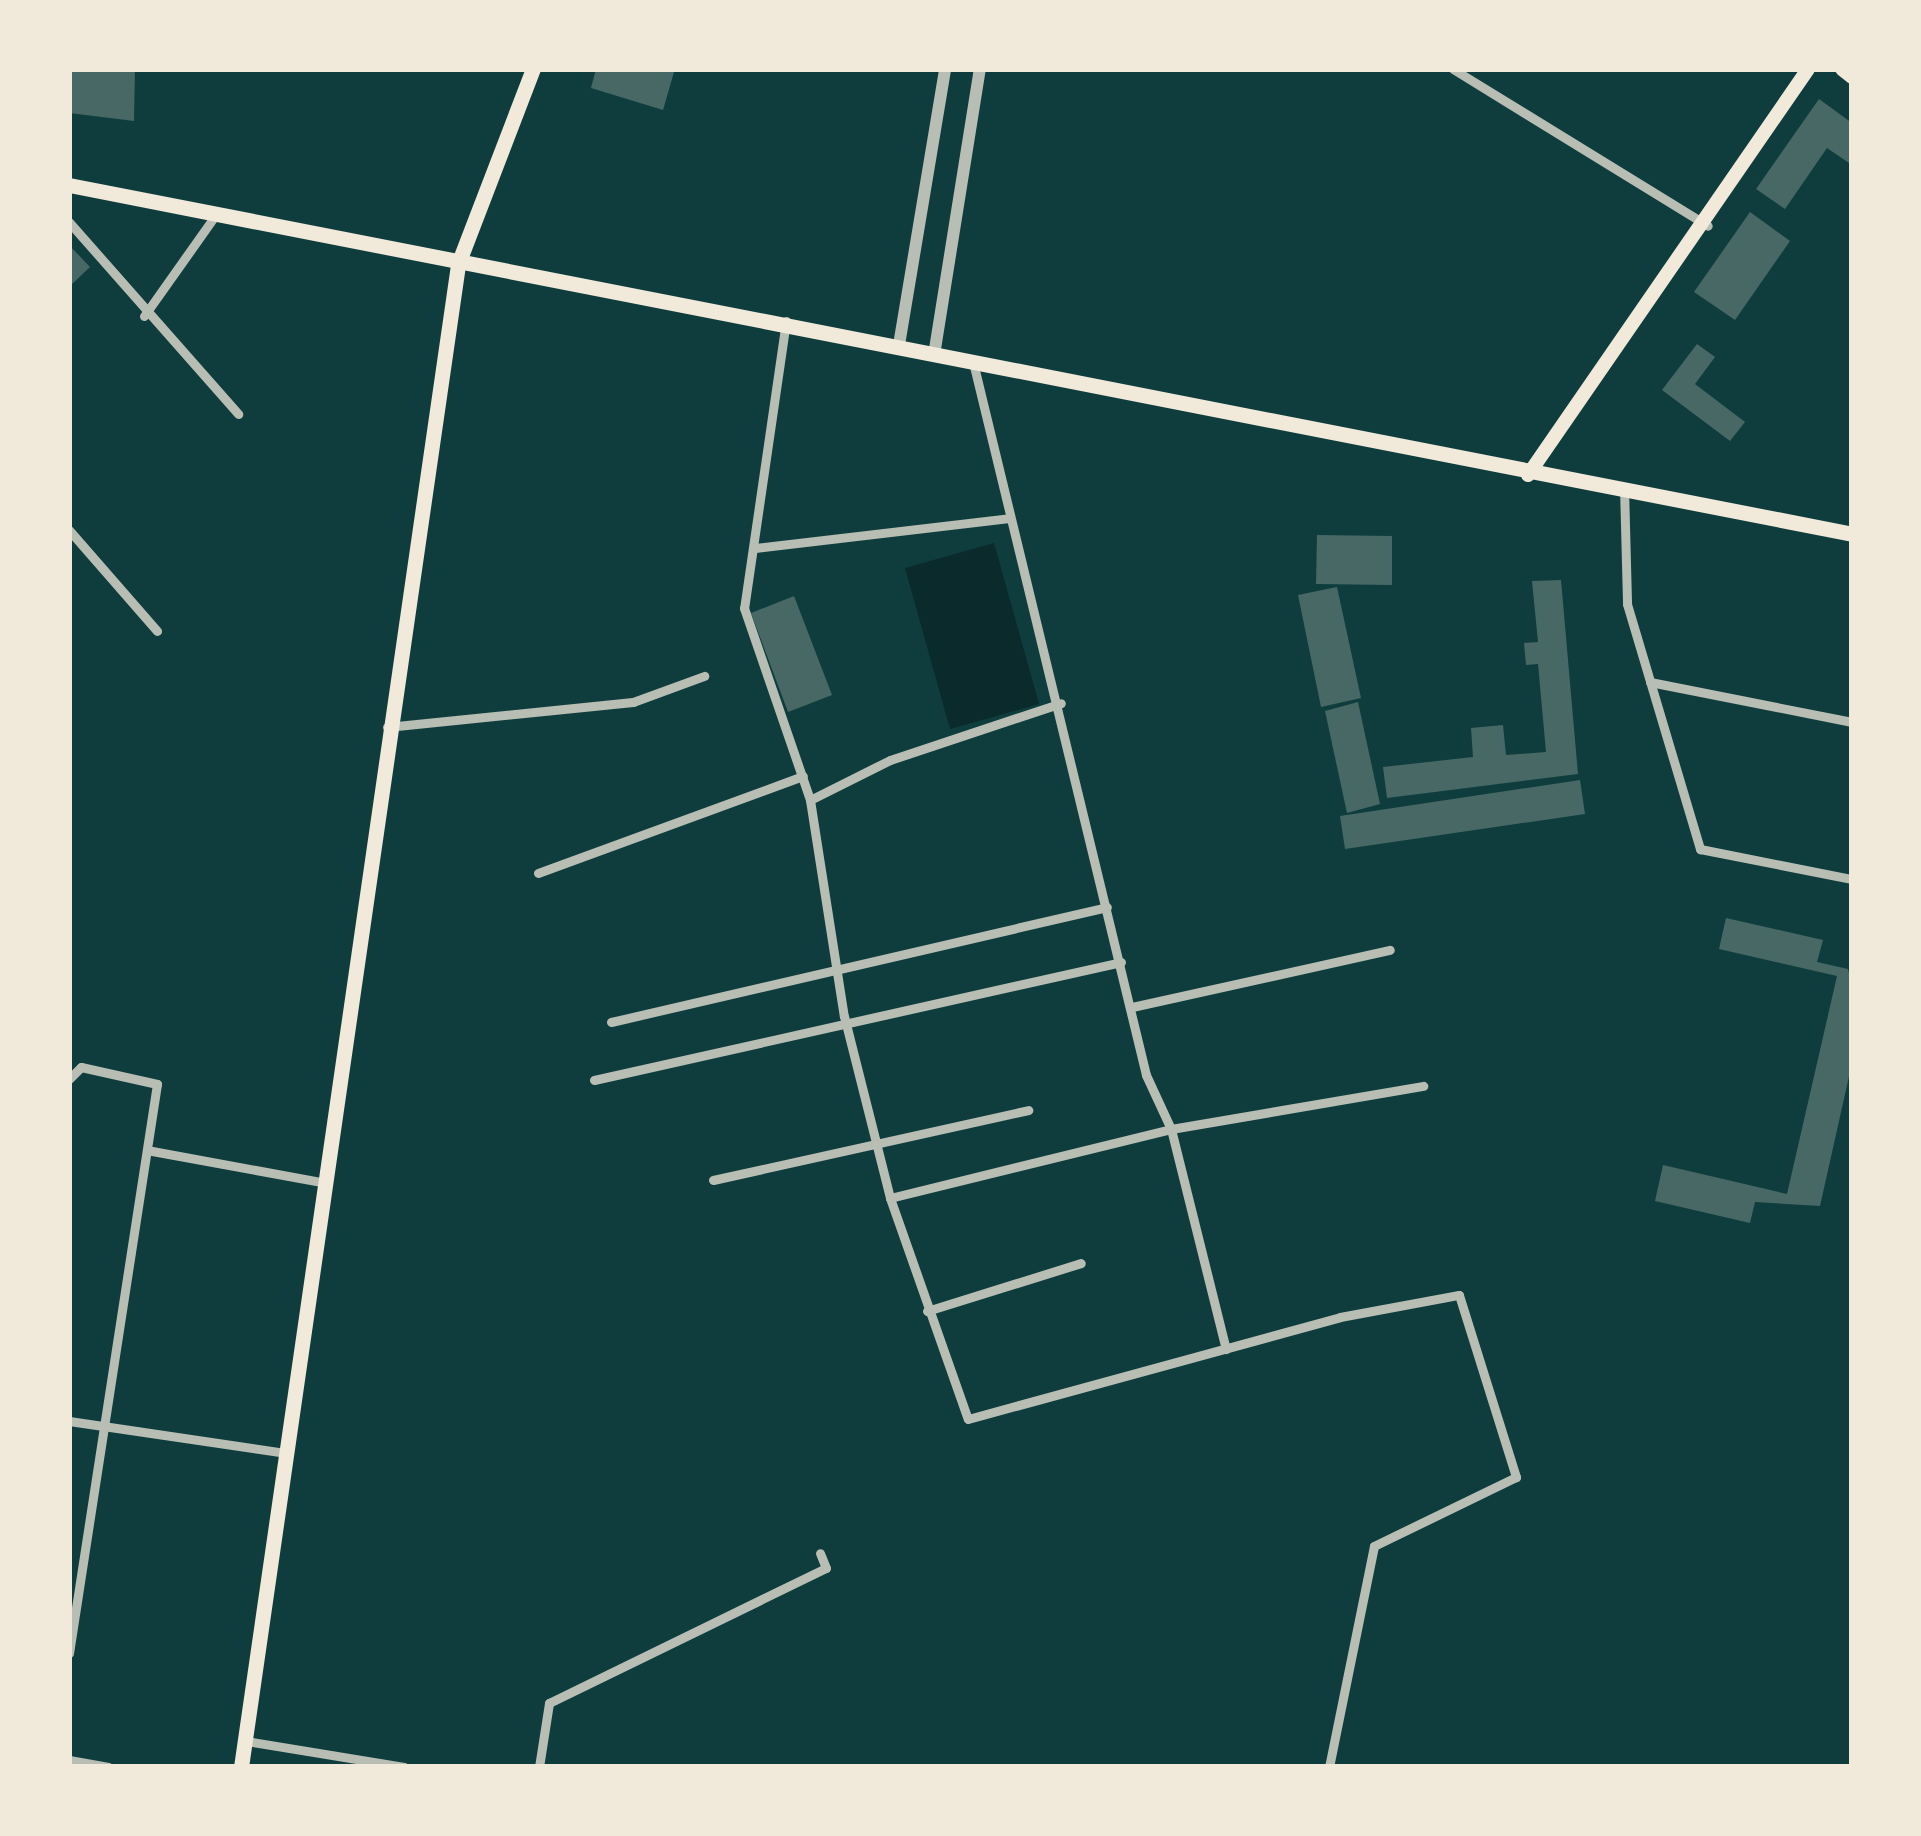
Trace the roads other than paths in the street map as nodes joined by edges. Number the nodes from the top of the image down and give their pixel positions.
1 (533, 69) edge
2 (946, 69) edge
3 (980, 69) edge
4 (1453, 69) edge
5 (1808, 69) edge
6 (1841, 69) edge
7 (1852, 77) edge
8 (69, 184) edge
9 (214, 217) junction
10 (69, 222) edge
11 (1708, 226) junction
12 (458, 263) junction
13 (144, 316) junction
14 (785, 321) junction
15 (899, 345) junction
16 (935, 349) junction
17 (972, 357) junction
18 (238, 414) dead end
19 (1528, 476) junction
20 (1624, 487) junction
21 (1009, 518) junction
22 (69, 530) edge
23 (1852, 534) edge
24 (754, 548) junction
25 (157, 631) dead end
26 (704, 676) dead end
27 (1650, 682) junction
28 (1061, 703) junction
29 (1852, 722) edge
30 (387, 727) junction
31 (803, 776) junction
32 (810, 800) junction
33 (538, 873) dead end
34 (1852, 879) edge
35 (1107, 907) junction
36 (1390, 950) dead end
37 (1121, 962) junction
38 (841, 964) junction
39 (1132, 1007) junction
40 (844, 1016) junction
41 (610, 1022) dead end
42 (69, 1079) edge
43 (594, 1080) dead end
44 (1423, 1087) dead end
45 (1028, 1110) dead end
46 (1171, 1129) junction
47 (878, 1148) junction
48 (152, 1151) junction
49 (713, 1180) dead end
50 (327, 1183) junction
51 (890, 1198) junction
52 (1081, 1263) dead end
53 (927, 1311) junction
54 (1226, 1349) junction
55 (69, 1421) edge
56 (105, 1426) junction
57 (287, 1453) junction
58 (820, 1553) dead end
59 (71, 1622) edge
60 (69, 1653) edge
61 (246, 1741) junction
62 (69, 1760) edge
63 (108, 1767) edge
64 (241, 1767) edge
65 (404, 1767) edge
66 (539, 1767) edge
67 (1329, 1767) edge

1 - 12 main road
2 - 15 street
3 - 16 street
4 - 11 street
5 - 11 main road
6 - 7 main road
8 - 9 main road
9 - 12 main road
9 - 13 street
10 - 13 street
11 - 19 main road
12 - 14 main road
12 - 30 main road
13 - 18 street
14 - 15 main road
14 - 24 street
15 - 16 main road
16 - 17 main road
17 - 19 main road
17 - 21 street
19 - 20 main road
20 - 23 main road
20 - 27 street
21 - 24 street
21 - 28 street
22 - 25 street
24 - 31 street
26 - 30 street
27 - 29 street
27 - 34 street
28 - 32 street
28 - 35 street
30 - 50 main road
31 - 32 street
31 - 33 street
32 - 38 street
35 - 37 street
35 - 38 street
36 - 39 street
37 - 39 street
37 - 40 street
38 - 40 street
38 - 41 street
39 - 46 street
40 - 43 street
40 - 47 street
42 - 48 street
44 - 46 street
45 - 47 street
46 - 51 street
46 - 54 street
47 - 49 street
47 - 51 street
48 - 50 street
48 - 56 street
50 - 57 main road
51 - 53 street
52 - 53 street
53 - 54 street
54 - 67 street
55 - 56 street
56 - 57 street
56 - 59 street
57 - 61 main road
58 - 66 street
59 - 60 street
61 - 64 main road
61 - 65 street
62 - 63 street

